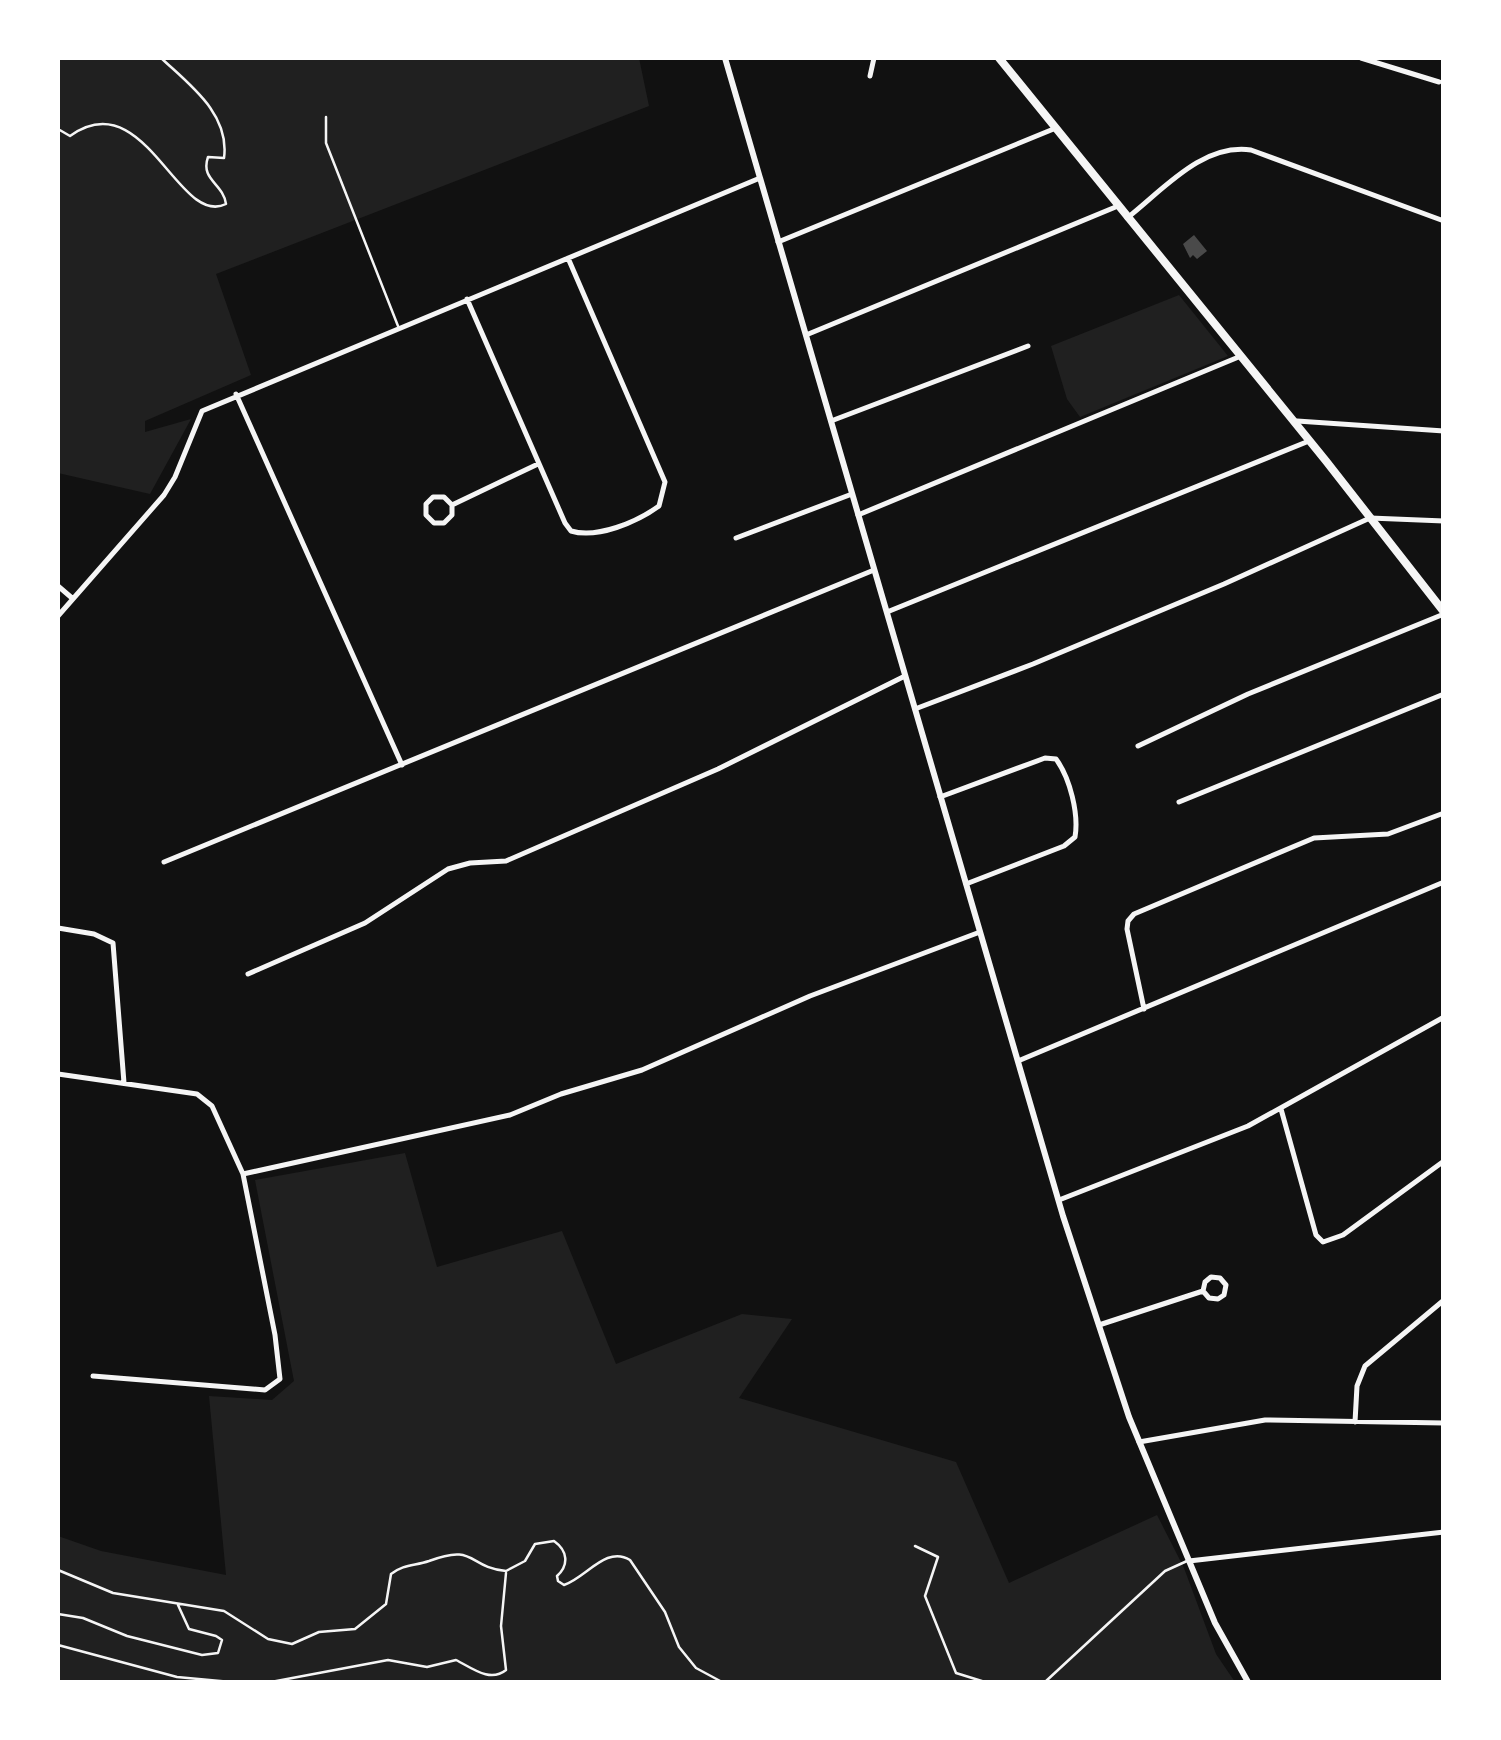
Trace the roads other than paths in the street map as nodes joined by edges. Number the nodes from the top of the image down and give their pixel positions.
1 (724, 58) edge
2 (874, 58) edge
3 (1000, 58) edge
4 (1361, 58) edge
5 (870, 76) dead end
6 (1439, 82) dead end
7 (326, 117) dead end
8 (1056, 128) junction
9 (760, 178) junction
10 (1118, 206) junction
11 (1128, 218) junction
12 (1444, 221) edge
13 (778, 242) junction
14 (568, 258) junction
15 (467, 299) junction
16 (399, 327) junction
17 (806, 335) junction
18 (1028, 346) dead end
19 (1241, 356) junction
20 (236, 394) junction
21 (1294, 421) junction
22 (831, 422) junction
23 (1444, 431) edge
24 (1310, 441) junction
25 (538, 464) junction
26 (852, 494) junction
27 (452, 504) junction
28 (858, 515) junction
29 (1370, 518) junction
30 (1444, 521) edge
31 (736, 538) dead end
32 (874, 570) junction
33 (58, 586) edge
34 (72, 598) junction
35 (887, 612) junction
36 (1444, 613) edge
37 (58, 616) edge
38 (905, 676) junction
39 (1444, 694) edge
40 (914, 709) junction
41 (1138, 746) dead end
42 (402, 765) junction
43 (940, 797) junction
44 (1180, 802) dead end
45 (1444, 813) edge
46 (164, 862) dead end
47 (1444, 882) edge
48 (966, 884) junction
49 (58, 928) edge
50 (980, 932) junction
51 (248, 974) dead end
52 (1144, 1009) junction
53 (1444, 1018) edge
54 (1017, 1062) junction
55 (58, 1074) edge
56 (124, 1083) junction
57 (1281, 1109) junction
58 (1444, 1161) edge
59 (243, 1174) junction
60 (1058, 1200) junction
61 (1203, 1291) junction
62 (1444, 1300) edge
63 (1098, 1325) junction
64 (93, 1376) dead end
65 (1355, 1422) junction
66 (1444, 1422) edge
67 (1139, 1442) junction
68 (1444, 1532) edge
69 (915, 1546) dead end
70 (1189, 1561) junction
71 (985, 1682) edge
72 (1046, 1682) edge
73 (1248, 1682) edge

1 - 9 main road
2 - 5 street
3 - 8 main road
4 - 6 street
7 - 16 lane
8 - 10 main road
8 - 13 street
9 - 13 main road
9 - 14 street
10 - 11 main road
10 - 17 street
11 - 12 street
11 - 19 main road
13 - 17 main road
14 - 15 street
14 - 25 street
15 - 16 street
15 - 25 street
16 - 20 street
17 - 22 main road
18 - 22 street
19 - 21 main road
19 - 28 street
20 - 34 street
20 - 42 street
21 - 23 street
21 - 24 main road
22 - 26 main road
24 - 29 main road
24 - 35 street
25 - 27 street
26 - 28 main road
26 - 31 street
27 - 27 street
28 - 32 main road
29 - 30 street
29 - 36 main road
29 - 40 street
32 - 35 main road
32 - 42 street
33 - 34 street
34 - 37 street
35 - 38 main road
36 - 41 street
38 - 40 main road
38 - 51 street
39 - 44 street
40 - 43 main road
42 - 46 street
43 - 48 main road
43 - 48 street
45 - 52 street
47 - 52 street
48 - 50 main road
49 - 56 street
50 - 54 main road
50 - 59 street
52 - 54 street
53 - 57 street
54 - 60 main road
55 - 56 street
56 - 59 street
57 - 58 street
57 - 60 street
59 - 64 street
60 - 63 main road
61 - 61 street
61 - 63 street
62 - 65 street
63 - 67 main road
65 - 66 street
65 - 67 street
67 - 70 main road
68 - 70 street
69 - 71 lane
70 - 72 lane
70 - 73 main road

